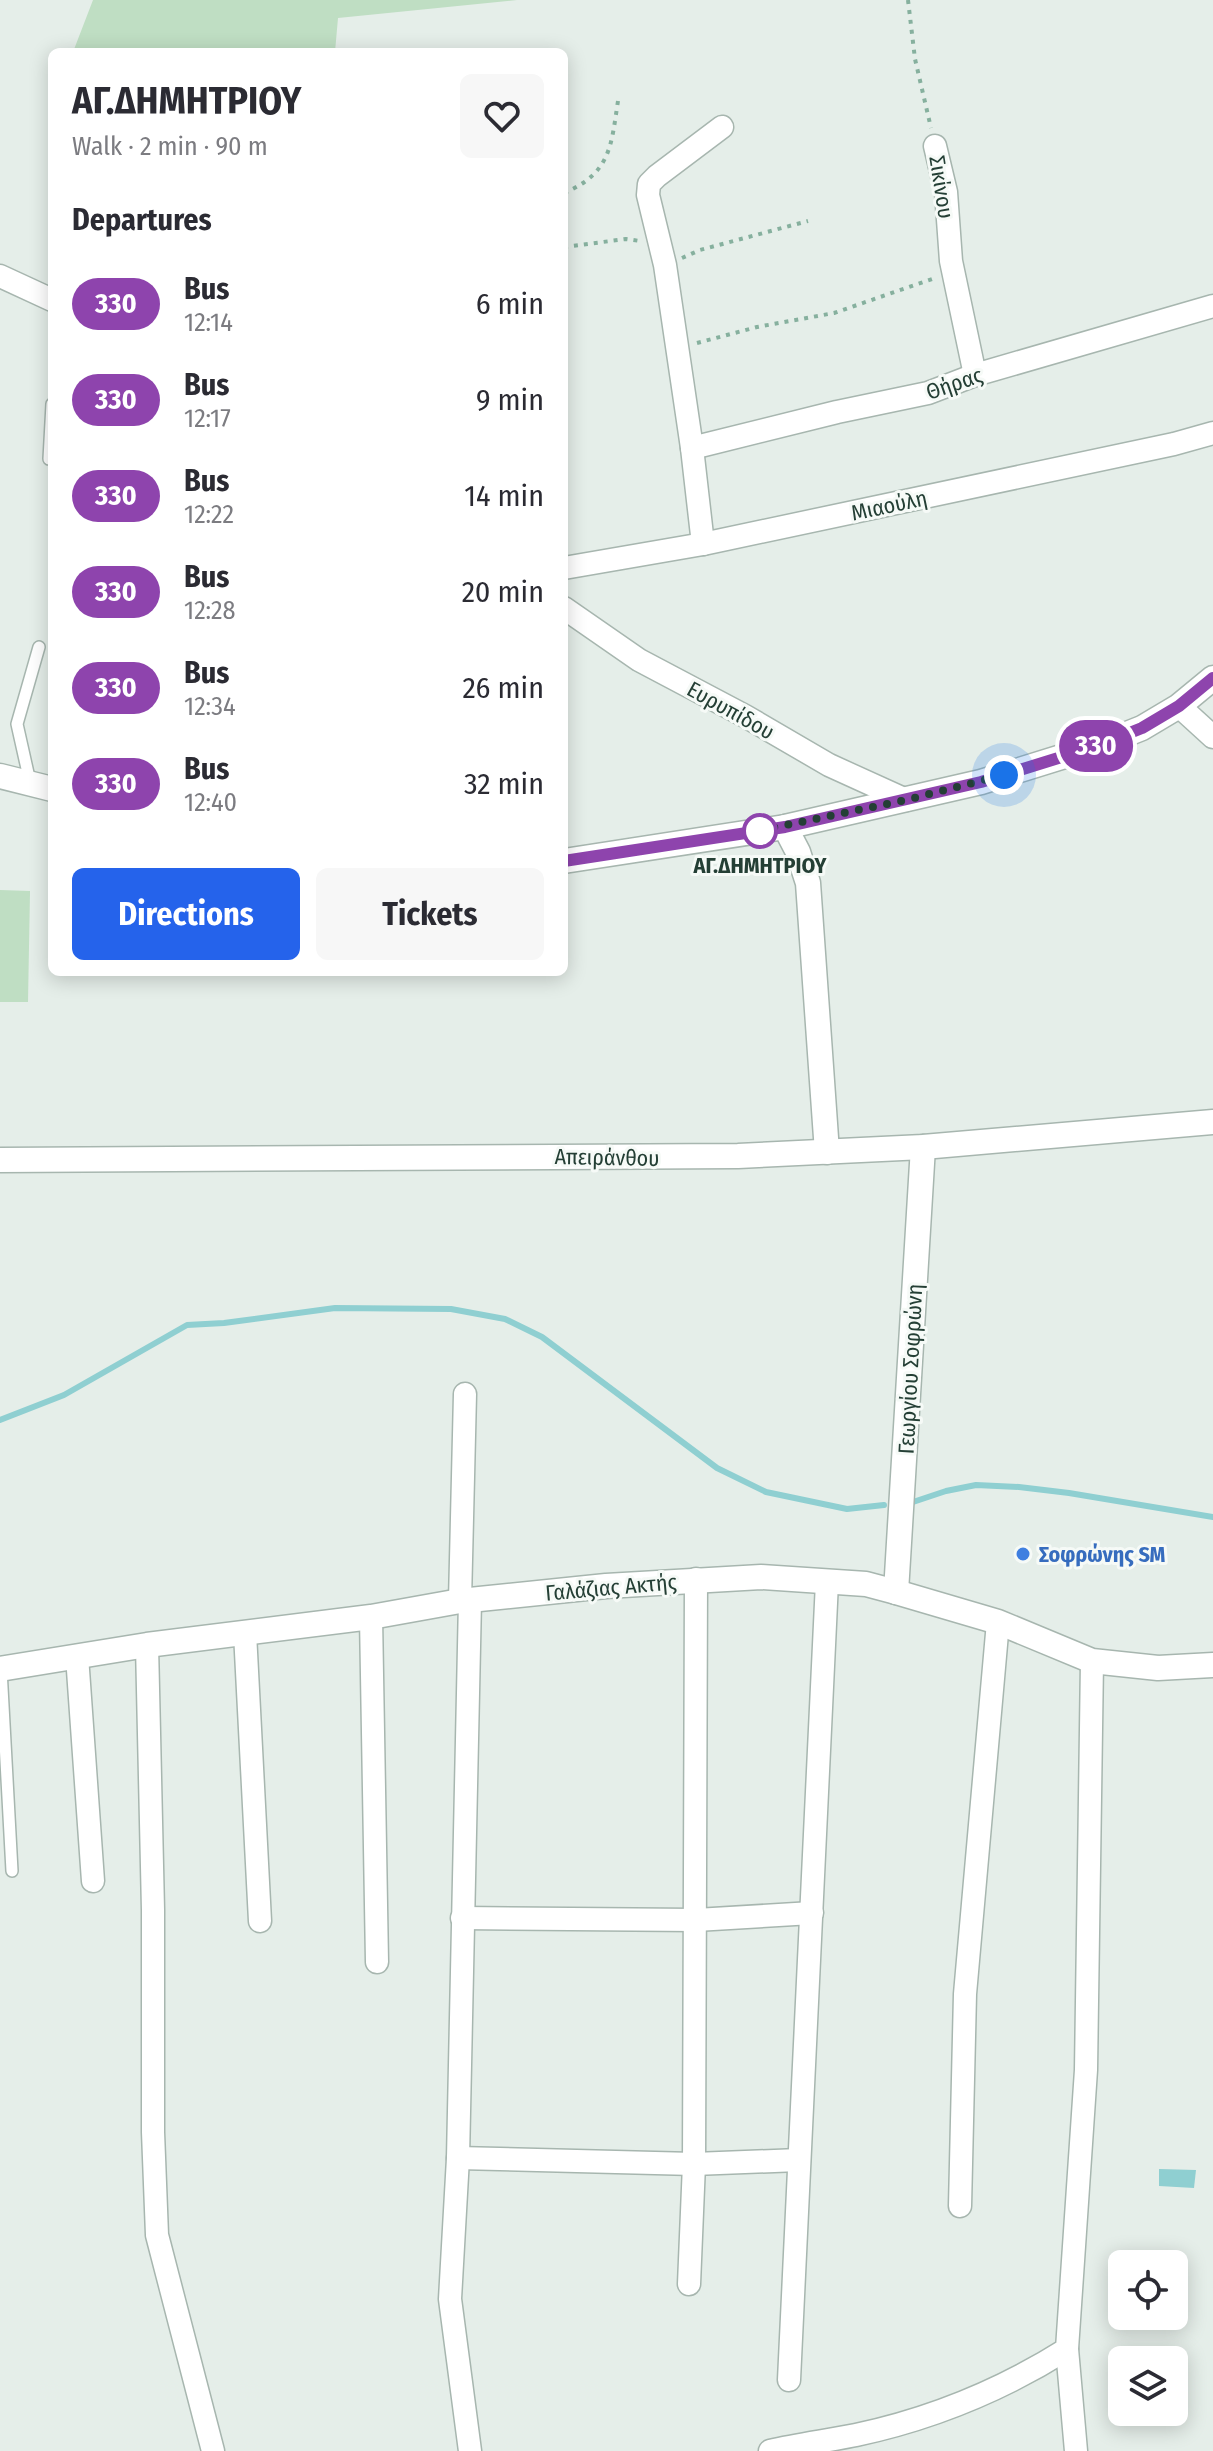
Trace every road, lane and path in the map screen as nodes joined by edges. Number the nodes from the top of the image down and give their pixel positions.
1 (908, 0) edge
2 (618, 101) dead end
3 (722, 127) dead end
4 (935, 146) joint
5 (568, 191) edge
6 (808, 221) dead end
7 (568, 246) edge
8 (662, 255) junction
9 (953, 273) junction
10 (0, 276) edge
11 (48, 298) edge
12 (1213, 306) edge
13 (676, 351) junction
14 (975, 375) junction
15 (1213, 433) edge
16 (692, 448) junction
17 (703, 544) junction
18 (568, 567) edge
19 (568, 611) edge
20 (39, 647) dead end
21 (1213, 678) edge
22 (1179, 706) junction
23 (1213, 737) edge
24 (0, 776) edge
25 (41, 786) edge
26 (906, 800) junction
27 (785, 827) junction
28 (568, 860) edge
29 (1213, 1122) edge
30 (923, 1147) junction
31 (827, 1152) junction
32 (0, 1160) edge
33 (465, 1394) dead end
34 (696, 1579) junction
35 (827, 1582) junction
36 (896, 1592) junction
37 (465, 1601) junction
38 (371, 1617) junction
39 (998, 1622) junction
40 (245, 1633) junction
41 (147, 1645) junction
42 (77, 1656) junction
43 (1092, 1661) junction
44 (1213, 1665) edge
45 (0, 1669) edge
46 (12, 1871) dead end
47 (93, 1881) dead end
48 (812, 1913) junction
49 (462, 1918) junction
50 (696, 1920) junction
51 (260, 1921) dead end
52 (377, 1962) dead end
53 (458, 2158) junction
54 (799, 2160) junction
55 (694, 2164) junction
56 (960, 2206) dead end
57 (689, 2284) dead end
58 (1067, 2349) junction
59 (789, 2380) dead end
60 (858, 2443) edge
61 (213, 2451) edge
62 (470, 2451) edge
63 (770, 2451) edge
64 (1076, 2451) edge

1 - 4 path, Σικίνου
2 - 5 path
3 - 8 street
4 - 9 street, Σικίνου
6 - 8 path
7 - 8 path
8 - 13 street
9 - 13 path
9 - 14 street, Σικίνου
10 - 11 street
12 - 14 street, Θήρας
13 - 16 street
14 - 16 street, Θήρας
15 - 17 street, Μιαούλη
16 - 17 street
17 - 18 street, Μιαούλη
19 - 26 street, Ευρυπίδου
20 - 25 lane
21 - 22 street
22 - 23 street
22 - 26 street
24 - 25 street
26 - 27 street
27 - 28 street
27 - 31 street
29 - 30 street, Απειράνθου
30 - 31 street, Απειράνθου
30 - 36 street, Γεωργίου Σοφρώνη
31 - 32 street, Απειράνθου
33 - 37 street
34 - 35 street, Γαλάζιας Ακτής
34 - 37 street, Γαλάζιας Ακτής
34 - 50 street
35 - 36 street, Γαλάζιας Ακτής
35 - 48 street
36 - 39 street, Γαλάζιας Ακτής
37 - 38 street, Γαλάζιας Ακτής
37 - 49 street
38 - 40 street, Γαλάζιας Ακτής
38 - 52 street
39 - 43 street, Γαλάζιας Ακτής
39 - 56 street
40 - 41 street, Γαλάζιας Ακτής
40 - 51 street
41 - 42 street, Γαλάζιας Ακτής
41 - 61 street
42 - 45 street, Γαλάζιας Ακτής
42 - 47 street
43 - 44 street, Γαλάζιας Ακτής
43 - 58 street
45 - 46 lane
48 - 50 street
48 - 54 street
49 - 50 street
49 - 53 street
50 - 55 street
53 - 55 street
53 - 62 street
54 - 55 street
54 - 59 street
55 - 57 street
58 - 60 street
58 - 64 street
60 - 63 street

